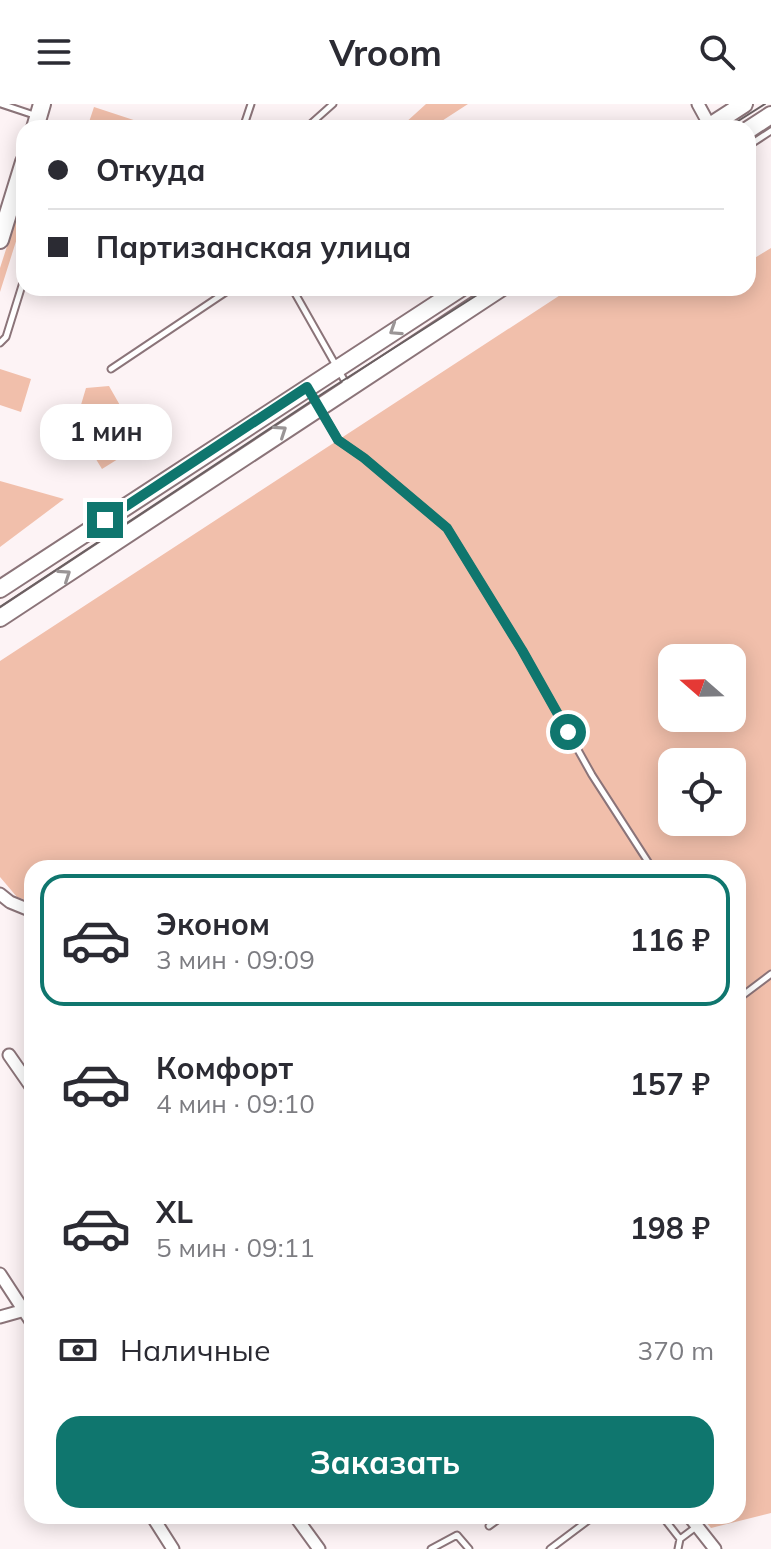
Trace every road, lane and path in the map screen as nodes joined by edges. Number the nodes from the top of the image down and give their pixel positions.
1 (1, 104) edge
2 (333, 104) edge
3 (744, 104) edge
4 (38, 116) edge
5 (315, 120) edge
6 (720, 120) edge
7 (16, 202) edge
8 (0, 240) edge
9 (19, 296) edge
10 (220, 296) edge
11 (296, 296) edge
12 (449, 296) edge
13 (489, 296) edge
14 (0, 343) edge
15 (337, 368) junction
16 (111, 369) dead end
17 (307, 387) junction
18 (349, 388) junction
19 (319, 407) junction
20 (0, 589) edge
21 (0, 618) edge
22 (647, 860) edge
23 (0, 894) edge
24 (24, 908) edge
25 (771, 974) edge
26 (746, 992) edge
27 (9, 1055) dead end
28 (24, 1077) edge
29 (0, 1274) edge
30 (24, 1304) edge
31 (24, 1310) edge
32 (0, 1317) edge
33 (157, 1524) edge
34 (301, 1524) edge
35 (492, 1524) edge
36 (583, 1524) edge
37 (668, 1524) edge
38 (691, 1524) edge
39 (695, 1524) edge
40 (489, 1526) dead end
41 (680, 1539) junction
42 (173, 1549) edge
43 (319, 1549) edge
44 (431, 1549) edge
45 (469, 1549) edge
46 (550, 1549) edge
47 (678, 1549) edge
48 (715, 1549) edge

1 - 4 lane
2 - 5 lane
3 - 6 street
7 - 8 street
9 - 14 lane
10 - 16 lane
11 - 15 lane
12 -> 15 street
13 - 18 street
15 - 17 street
15 - 18 lane
17 - 19 lane
17 - 20 street
18 - 19 street
21 -> 19 street
19 - 22 lane
23 - 24 street
25 - 26 lane
27 - 28 street
29 - 30 street
31 - 32 street
33 - 42 street
34 - 43 street
35 - 40 lane
36 - 46 lane
37 - 41 lane
38 - 41 lane
39 - 48 street
41 - 47 lane
44 - 45 lane

